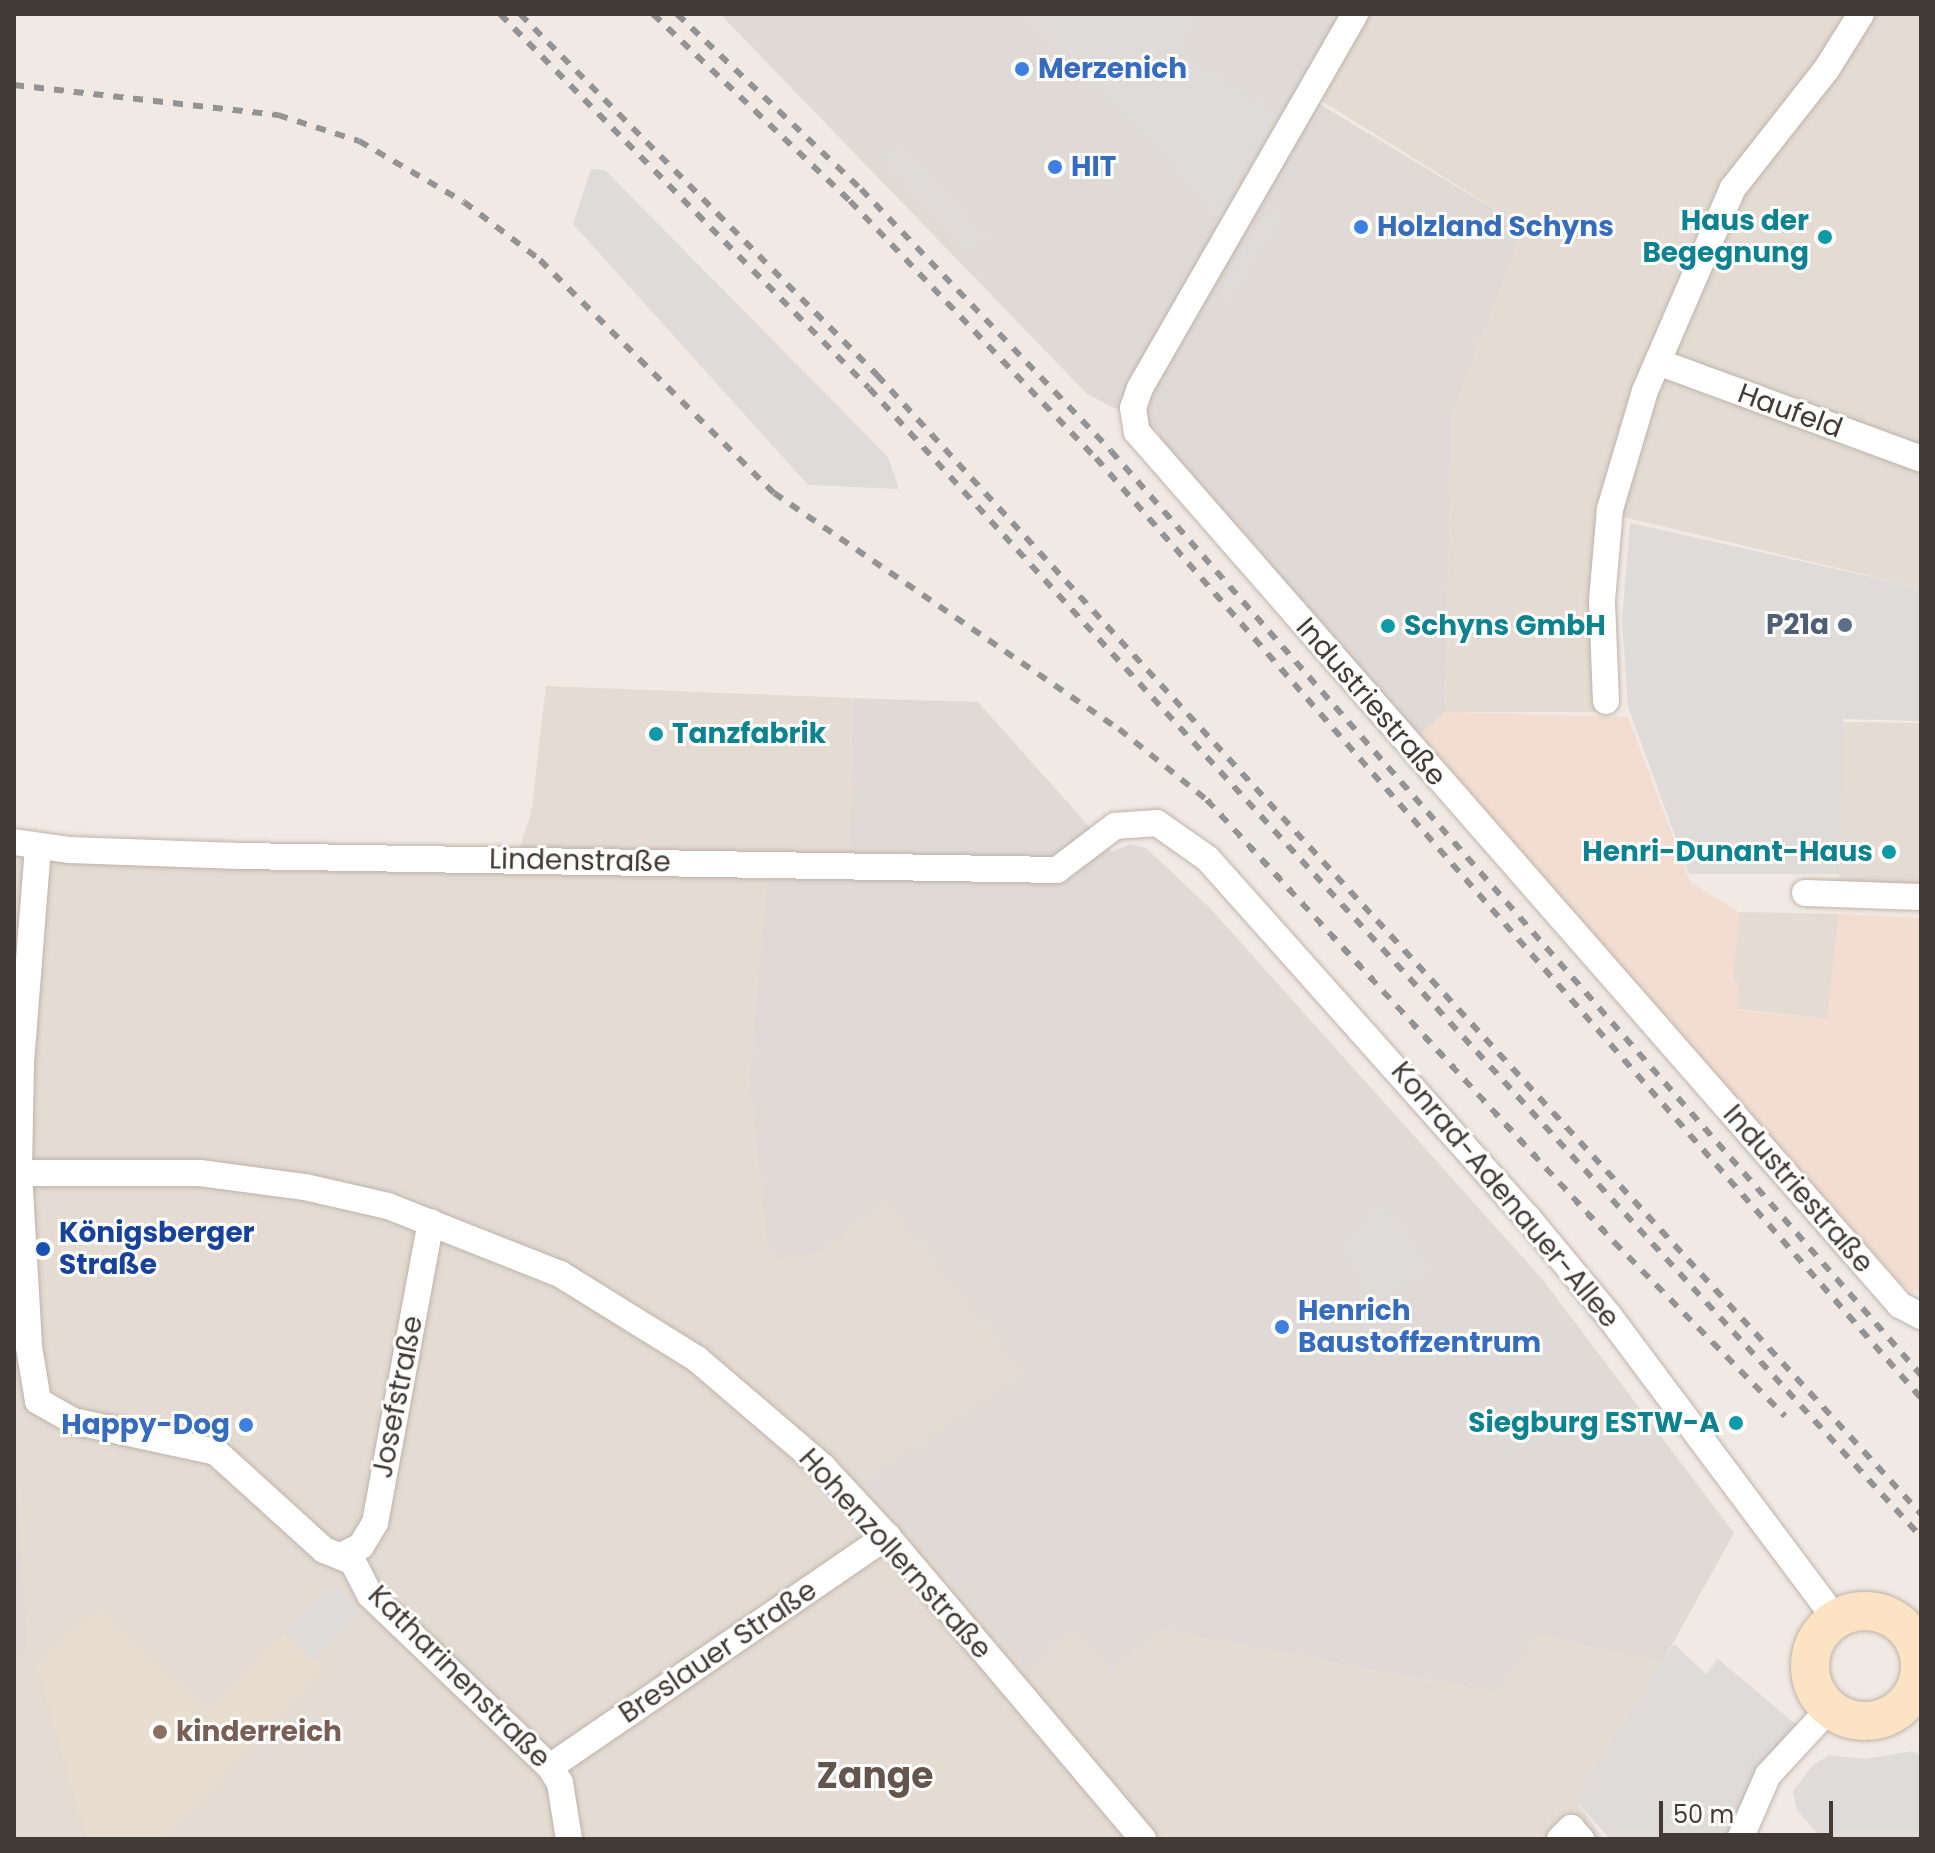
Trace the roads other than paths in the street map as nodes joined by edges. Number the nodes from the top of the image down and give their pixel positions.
1 (1861, 14) edge
2 (1348, 16) edge
3 (1658, 362) junction
4 (1921, 459) edge
5 (1606, 701) dead end
6 (1131, 821) joint
7 (26, 845) edge
8 (1805, 893) dead end
9 (1921, 897) edge
10 (16, 1172) edge
11 (431, 1222) junction
12 (1921, 1316) edge
13 (887, 1536) junction
14 (341, 1556) junction
15 (1836, 1619) junction
16 (1914, 1624) edge
17 (1916, 1699) edge
18 (1830, 1708) junction
19 (550, 1767) junction
20 (569, 1839) edge
21 (1143, 1839) edge
22 (1740, 1839) edge

1 - 3 street
2 - 12 street, Industriestraße
3 - 4 street, Haufeld
3 - 5 street
6 - 7 street, Lindenstraße
6 - 15 street, Konrad-Adenauer-Allee
7 - 10 street
8 - 9 street
10 - 11 street, Hohenzollernstraße
10 - 14 street, Katharinenstraße
11 - 13 street, Hohenzollernstraße
11 - 14 street, Josefstraße
13 - 19 street, Breslauer Straße
13 - 21 street, Hohenzollernstraße
14 - 19 street, Katharinenstraße
15 - 16 main road
15 - 18 main road
16 - 17 main road
17 - 18 main road
18 - 22 street
19 - 20 street, Katharinenstraße

